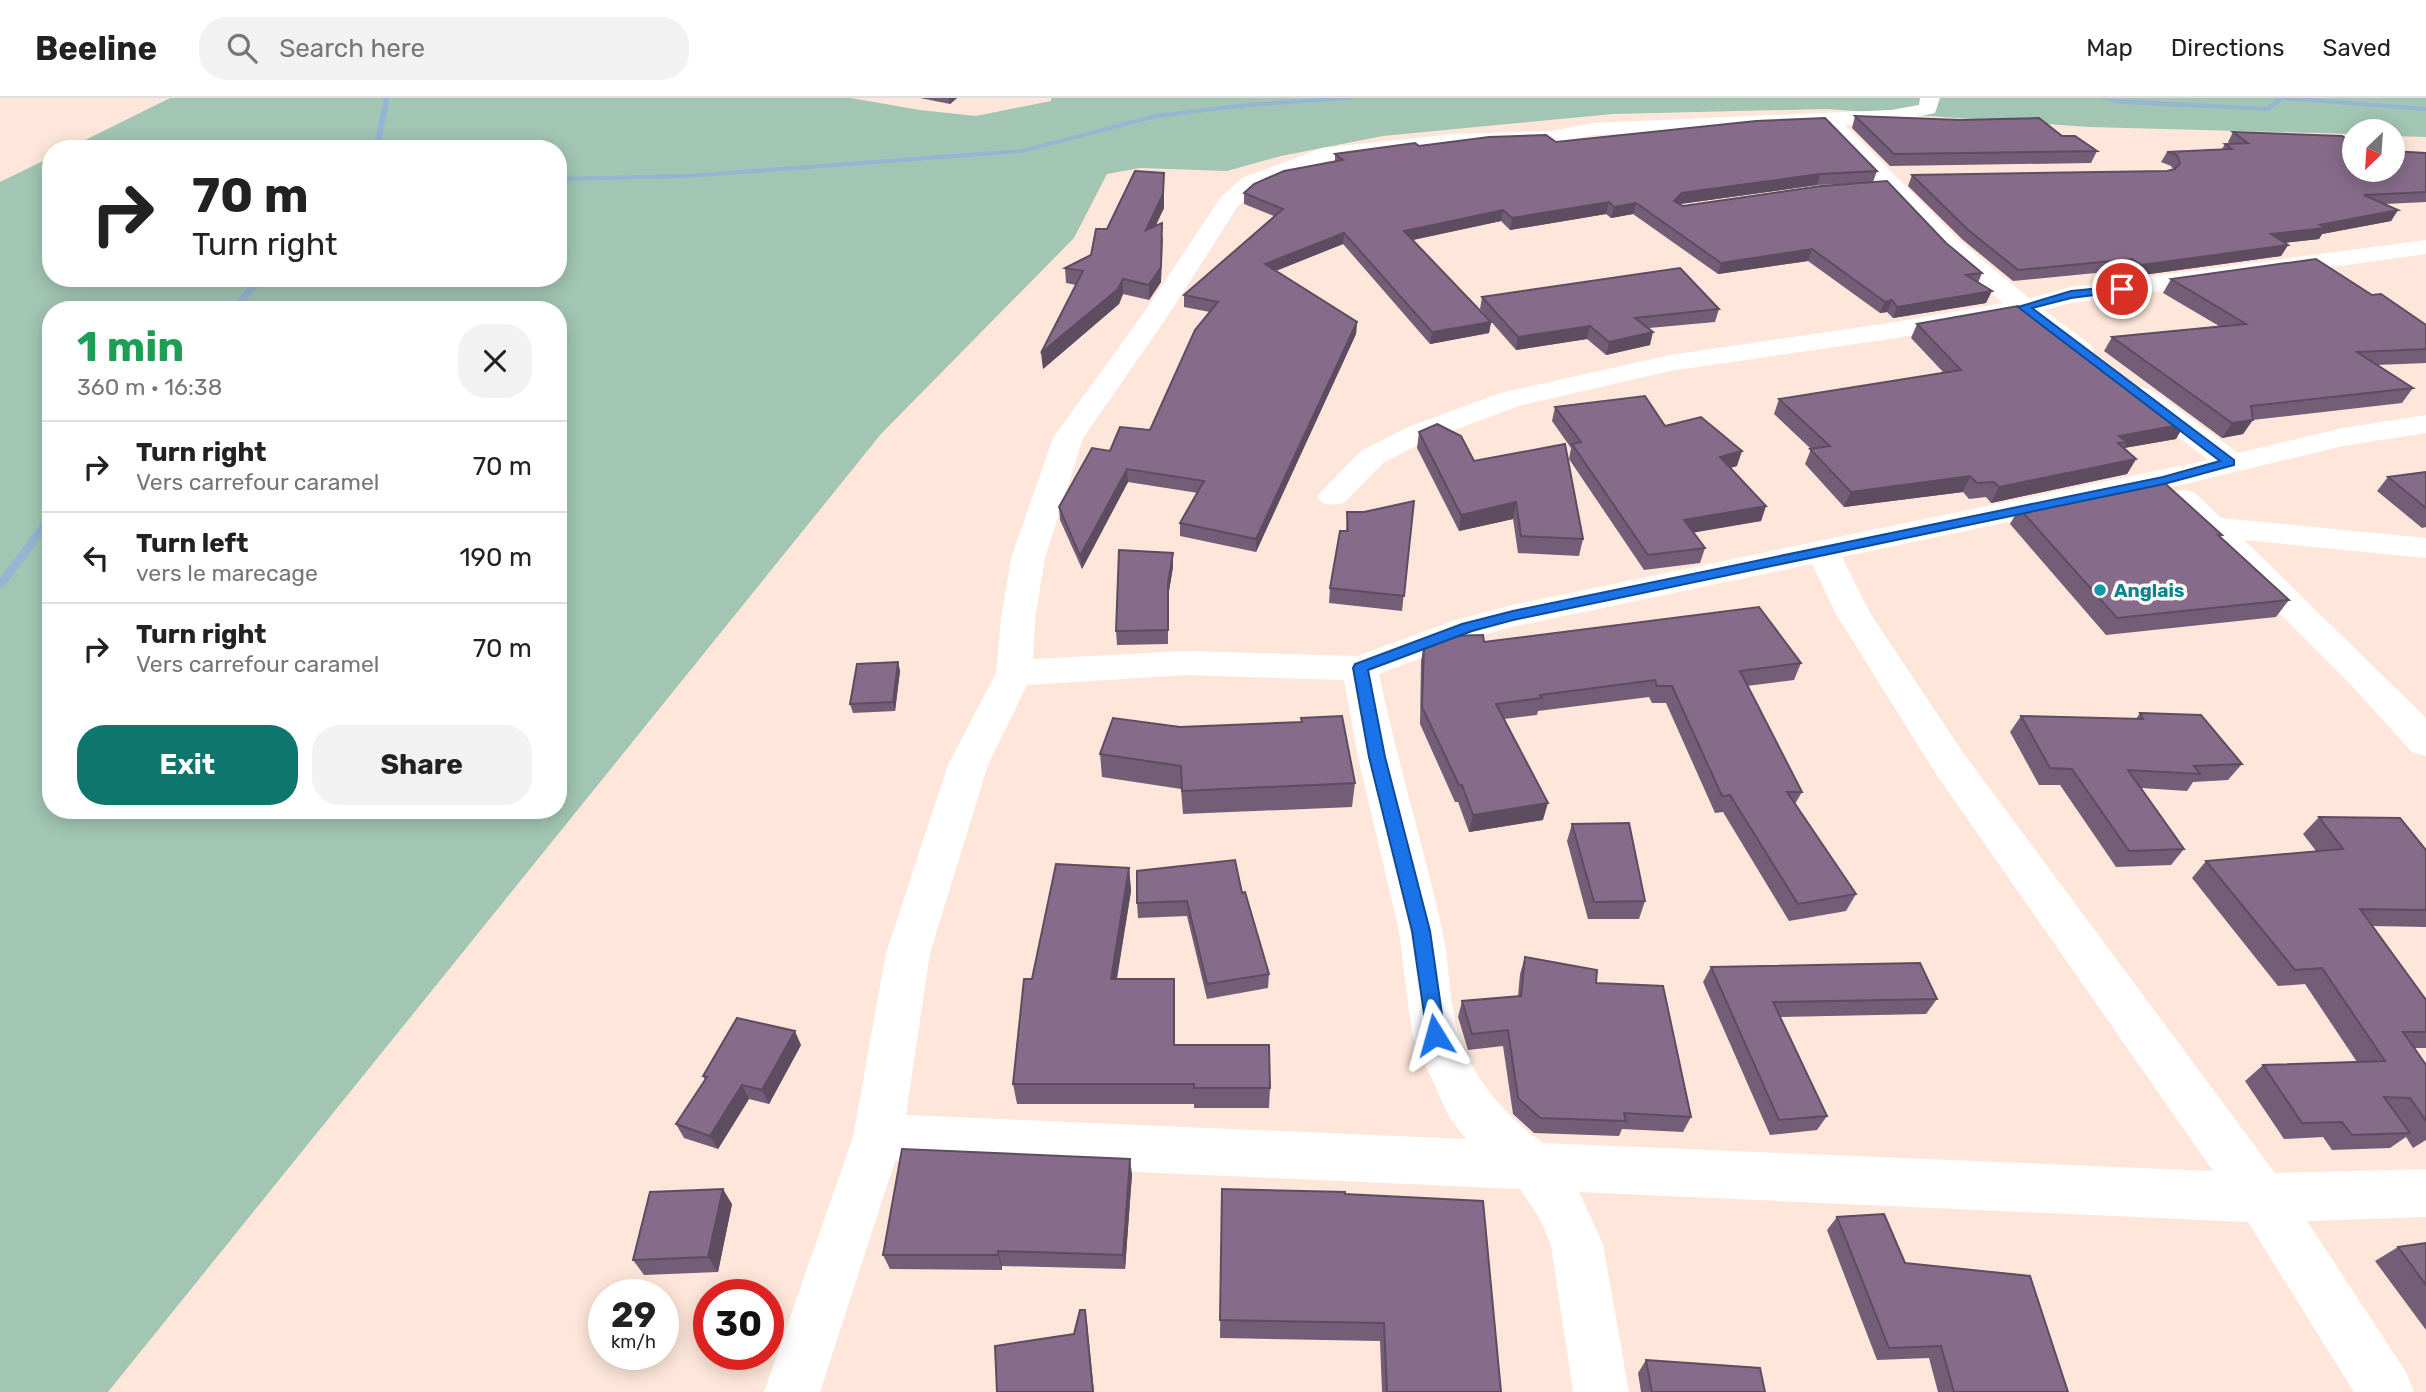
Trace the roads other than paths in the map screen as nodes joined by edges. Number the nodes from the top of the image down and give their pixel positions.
1 (1930, 98) edge
2 (1828, 120) junction
3 (2426, 247) edge
4 (2024, 307) junction
5 (2426, 424) edge
6 (2230, 462) junction
7 (2164, 480) junction
8 (1333, 496) dead end
9 (2211, 527) junction
10 (2426, 548) edge
11 (1822, 550) junction
12 (1360, 668) junction
13 (1014, 673) junction
14 (2426, 742) edge
15 (878, 1137) junction
16 (1534, 1166) junction
17 (2426, 1193) edge
18 (2262, 1198) junction
19 (792, 1392) edge
20 (1601, 1392) edge
21 (2386, 1392) edge

1 - 2 street
2 - 4 street
2 - 13 street
3 - 4 street
4 - 6 street
4 - 8 street
5 - 6 street
6 - 7 street
7 - 9 street
7 - 11 street
9 - 10 street
9 - 14 street
11 - 12 street
11 - 18 street
12 - 13 street
12 - 16 street
13 - 15 street
15 - 16 street
15 - 19 street
16 - 18 street
16 - 20 street
17 - 18 street
18 - 21 street

